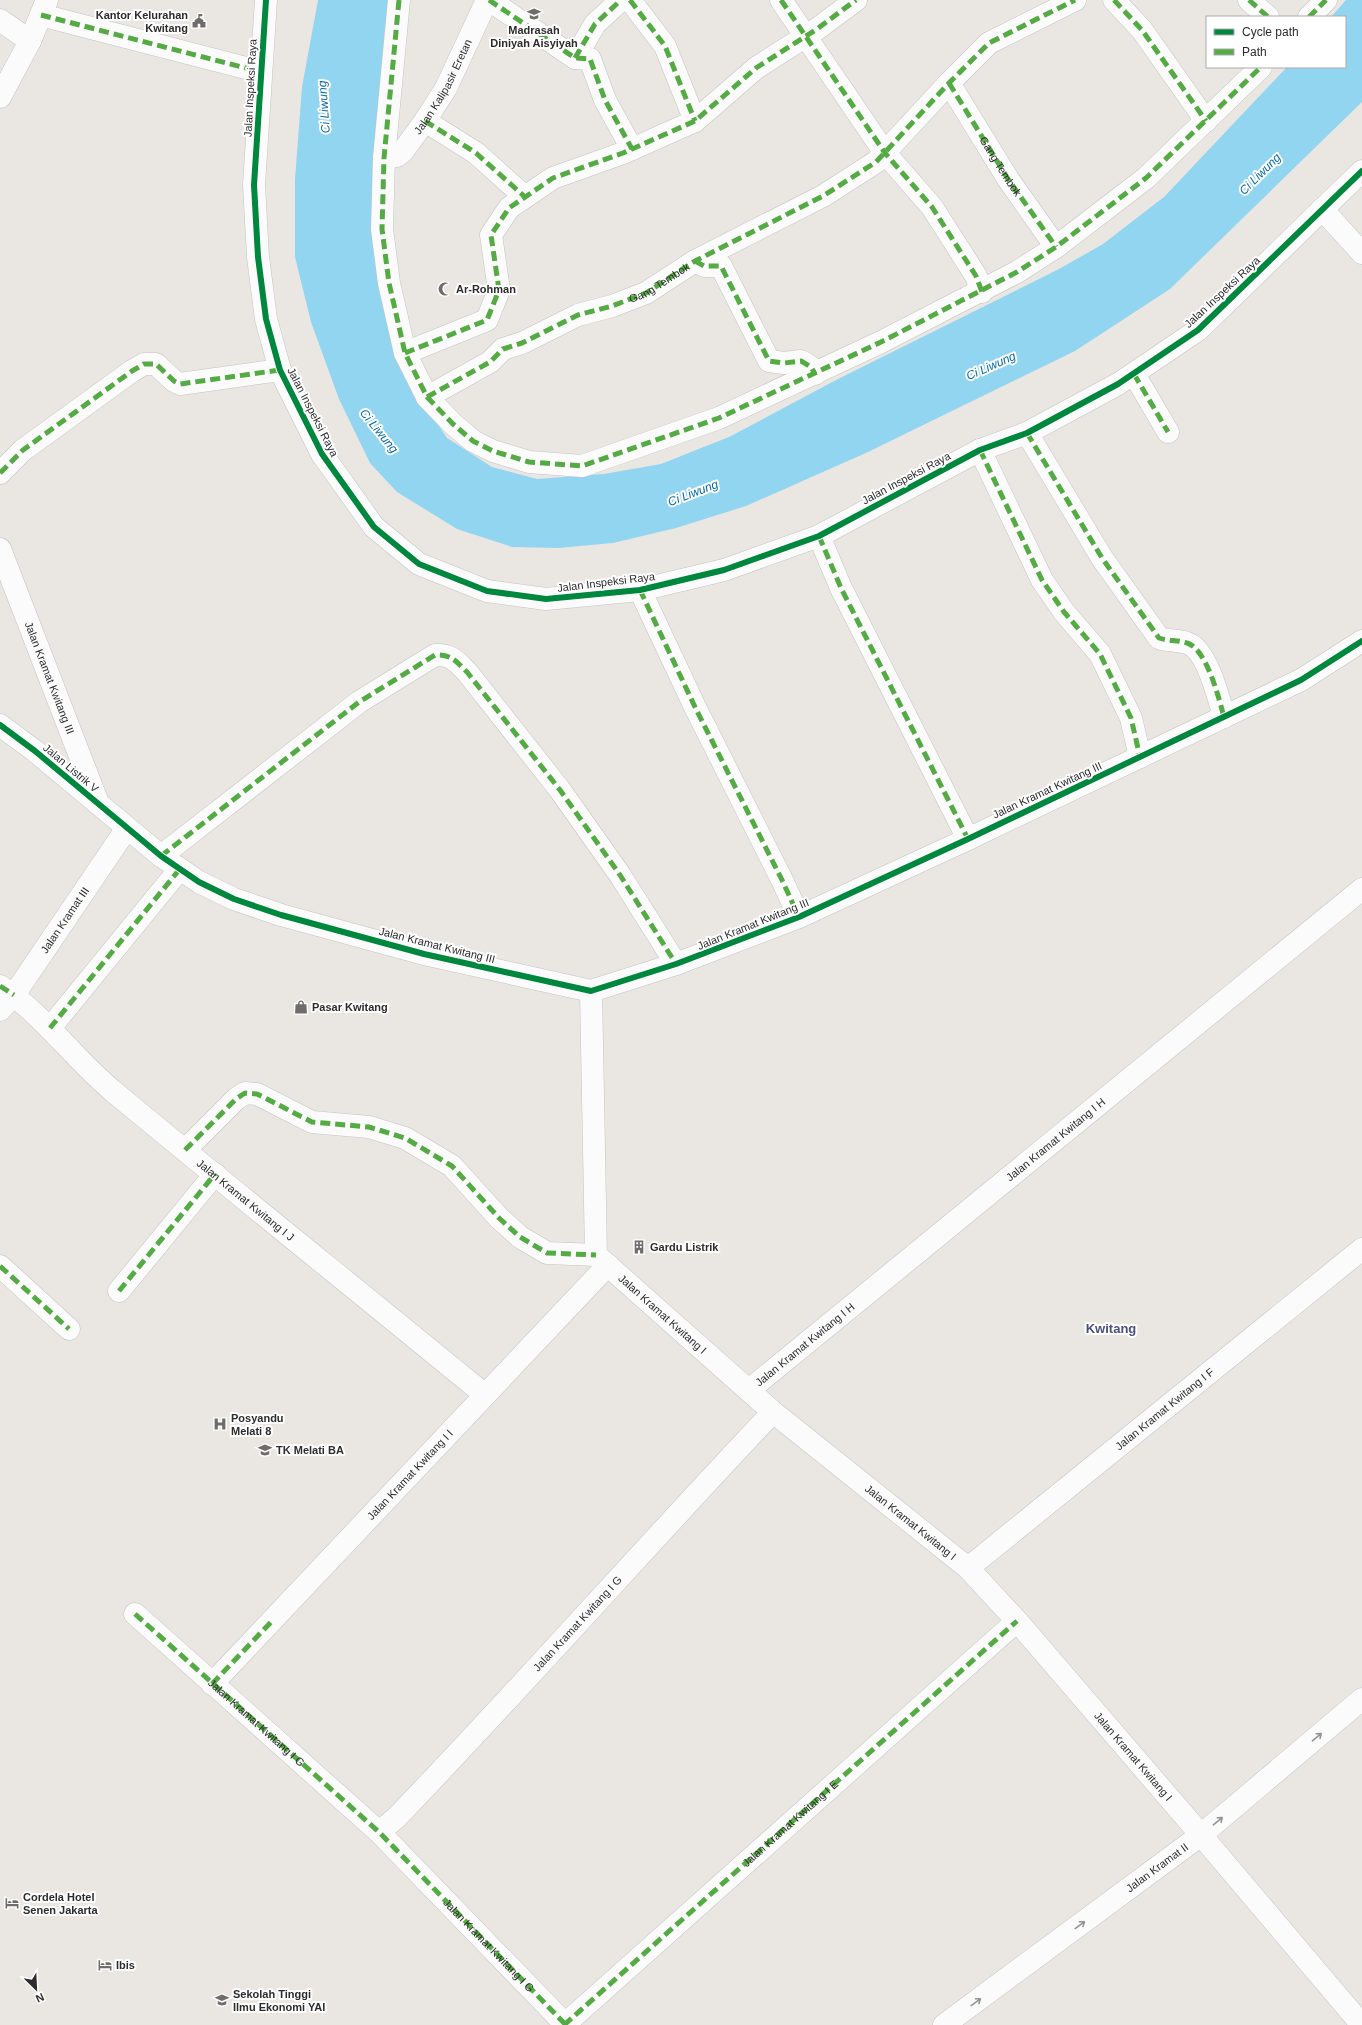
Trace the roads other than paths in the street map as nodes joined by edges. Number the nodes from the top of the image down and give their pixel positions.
1 (266, 0) edge
2 (399, 0) edge
3 (488, 0) edge
4 (621, 0) edge
5 (630, 0) edge
6 (782, 0) edge
7 (856, 0) edge
8 (1075, 0) edge
9 (1114, 0) edge
10 (1249, 0) edge
11 (1326, 0) edge
12 (44, 8) edge
13 (1267, 16) edge
14 (1310, 16) edge
15 (0, 20) edge
16 (806, 36) junction
17 (30, 40) junction
18 (575, 58) junction
19 (1261, 68) edge
20 (261, 72) junction
21 (949, 83) junction
22 (0, 97) edge
23 (425, 121) junction
24 (695, 121) junction
25 (1206, 121) junction
26 (632, 149) junction
27 (885, 153) junction
28 (384, 158) junction
29 (1362, 171) edge
30 (525, 197) junction
31 (1322, 209) junction
32 (1056, 247) junction
33 (1362, 253) edge
34 (696, 261) junction
35 (982, 292) junction
36 (405, 353) junction
37 (280, 370) junction
38 (815, 374) junction
39 (1134, 374) junction
40 (427, 397) junction
41 (1168, 432) dead end
42 (1027, 433) junction
43 (980, 450) junction
44 (0, 472) edge
45 (819, 536) junction
46 (2, 565) edge
47 (640, 590) junction
48 (1362, 641) edge
49 (1224, 717) junction
50 (0, 725) edge
51 (1140, 757) junction
52 (99, 806) junction
53 (127, 828) junction
54 (968, 839) junction
55 (161, 856) junction
56 (179, 870) junction
57 (1362, 889) edge
58 (798, 918) junction
59 (676, 964) junction
60 (591, 991) junction
61 (5, 997) edge
62 (50, 1028) junction
63 (184, 1150) junction
64 (215, 1174) junction
65 (1362, 1249) edge
66 (602, 1260) junction
67 (0, 1266) edge
68 (119, 1291) dead end
69 (69, 1329) dead end
70 (749, 1390) junction
71 (485, 1395) junction
72 (773, 1412) junction
73 (968, 1568) junction
74 (135, 1614) dead end
75 (1017, 1621) junction
76 (212, 1684) junction
77 (1362, 1699) edge
78 (379, 1832) junction
79 (1201, 1835) junction
80 (564, 2024) edge
81 (944, 2025) edge
82 (1362, 2025) edge

1 - 20 street, Jalan Inspeksi Raya
2 - 28 street
3 - 18 street
3 - 23 street, Jalan Kalipasir Eretan
4 - 18 street
5 - 24 street
6 - 16 street
7 - 16 street
8 - 21 street, Gang Tembok
9 - 25 street
10 - 13 street
11 - 14 street
12 - 17 street
12 - 20 street
15 - 17 street
16 - 24 street
16 - 27 street
17 - 22 street
18 - 26 street
19 - 25 street
20 - 37 street, Jalan Inspeksi Raya
21 - 27 street, Gang Tembok
21 - 32 street, Gang Tembok
23 - 28 street, Jalan Kalipasir Eretan
23 - 30 street
24 - 26 street
25 - 32 street
26 - 30 street
27 - 34 street, Gang Tembok
27 - 35 street
28 - 36 street
29 - 31 street, Jalan Inspeksi Raya
30 - 36 street
31 - 33 street
31 - 39 street, Jalan Inspeksi Raya
32 - 35 street
34 - 38 street
34 - 40 street, Gang Tembok
35 - 38 street
36 - 40 street
37 - 44 street
37 - 47 street, Jalan Inspeksi Raya
38 - 40 street
39 - 41 street
39 - 42 street, Jalan Inspeksi Raya
42 - 43 street, Jalan Inspeksi Raya
42 - 49 street
43 - 45 street, Jalan Inspeksi Raya
43 - 51 street
45 - 47 street, Jalan Inspeksi Raya
45 - 54 street
46 - 52 street, Jalan Kramat Kwitang III
47 - 58 street
48 - 49 street, Jalan Kramat Kwitang III
49 - 51 street, Jalan Kramat Kwitang III
50 - 52 street, Jalan Listrik V
51 - 54 street, Jalan Kramat Kwitang III
52 - 53 street, Jalan Listrik V
53 - 55 street, Jalan Kramat Kwitang III
53 - 61 street, Jalan Kramat III
54 - 58 street, Jalan Kramat Kwitang III
55 - 56 street, Jalan Kramat Kwitang III
55 - 59 street
56 - 60 street, Jalan Kramat Kwitang III
56 - 62 street
57 - 70 street, Jalan Kramat Kwitang I H
58 - 59 street, Jalan Kramat Kwitang III
59 - 60 street, Jalan Kramat Kwitang III
60 - 66 street
61 - 62 street, Jalan Kramat Kwitang I J
62 - 63 street, Jalan Kramat Kwitang I J
63 - 64 street, Jalan Kramat Kwitang I J
63 - 66 street
64 - 68 street
64 - 71 street, Jalan Kramat Kwitang I J
65 - 73 street, Jalan Kramat Kwitang I F
66 - 70 street, Jalan Kramat Kwitang I
66 - 71 street, Jalan Kramat Kwitang I I
67 - 69 street
70 - 72 street, Jalan Kramat Kwitang I
71 - 76 street, Jalan Kramat Kwitang I I
72 - 73 street, Jalan Kramat Kwitang I
72 - 78 street, Jalan Kramat Kwitang I G
73 - 75 street, Jalan Kramat Kwitang I
74 - 76 street, Jalan Kramat Kwitang I G
75 - 79 street, Jalan Kramat Kwitang I
75 - 80 street, Jalan Kramat Kwitang I E
76 - 78 street, Jalan Kramat Kwitang I G
79 -> 77 street, Jalan Kramat II
78 - 80 street, Jalan Kramat Kwitang I G
81 -> 79 street, Jalan Kramat II
79 - 82 street, Jalan Kramat Kwitang I

